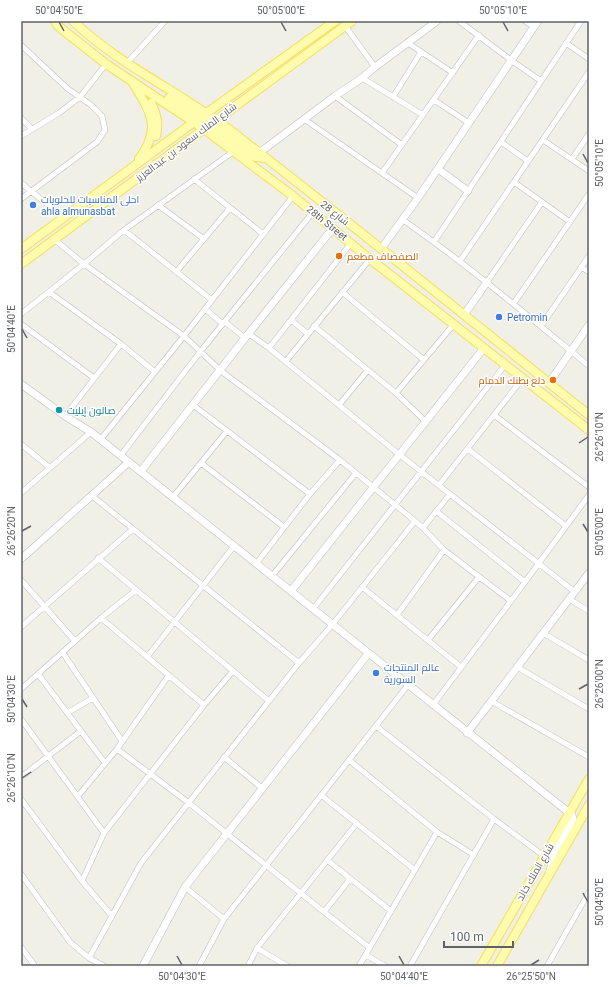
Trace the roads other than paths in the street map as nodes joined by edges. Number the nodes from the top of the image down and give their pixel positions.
1 (74, 21) edge
2 (156, 21) edge
3 (165, 21) edge
4 (437, 21) edge
5 (459, 21) edge
6 (525, 21) edge
7 (581, 21) edge
8 (55, 22) edge
9 (332, 22) edge
10 (349, 24) edge
11 (536, 24) edge
12 (159, 27) junction
13 (479, 35) junction
14 (408, 43) junction
15 (566, 43) junction
16 (21, 45) edge
17 (421, 52) junction
18 (589, 59) edge
19 (511, 60) junction
20 (127, 63) junction
21 (106, 64) junction
22 (375, 67) junction
23 (589, 72) edge
24 (452, 73) junction
25 (362, 78) junction
26 (131, 80) junction
27 (541, 81) junction
28 (143, 88) junction
29 (335, 96) junction
30 (80, 97) junction
31 (393, 97) junction
32 (434, 100) junction
33 (423, 115) junction
34 (21, 118) edge
35 (200, 118) junction
36 (304, 119) junction
37 (469, 123) junction
38 (210, 124) junction
39 (32, 129) junction
40 (589, 134) edge
41 (21, 136) edge
42 (543, 140) junction
43 (501, 142) junction
44 (402, 145) junction
45 (234, 151) junction
46 (150, 154) junction
47 (262, 155) junction
48 (572, 159) junction
49 (528, 162) junction
50 (134, 166) junction
51 (438, 169) junction
52 (589, 171) edge
53 (382, 173) junction
54 (194, 179) junction
55 (514, 182) junction
56 (21, 184) edge
57 (468, 191) junction
58 (31, 192) junction
59 (293, 196) junction
60 (418, 198) junction
61 (21, 199) edge
62 (588, 199) edge
63 (542, 202) junction
64 (158, 205) junction
65 (230, 208) junction
66 (313, 212) junction
67 (64, 218) junction
68 (402, 220) junction
69 (570, 222) junction
70 (333, 228) junction
71 (124, 230) junction
72 (263, 234) junction
73 (204, 239) junction
74 (55, 240) junction
75 (434, 242) junction
76 (351, 243) junction
77 (21, 249) edge
78 (381, 250) junction
79 (589, 256) edge
80 (370, 258) junction
81 (460, 261) junction
82 (21, 264) edge
83 (84, 264) junction
84 (582, 267) junction
85 (176, 272) junction
86 (589, 272) edge
87 (487, 282) junction
88 (49, 292) junction
89 (342, 292) junction
90 (212, 300) junction
91 (514, 303) junction
92 (205, 309) junction
93 (21, 314) edge
94 (464, 315) junction
95 (291, 320) junction
96 (224, 323) junction
97 (21, 324) edge
98 (454, 324) junction
99 (589, 325) edge
100 (314, 326) junction
101 (541, 326) junction
102 (308, 334) junction
103 (184, 336) junction
104 (247, 336) junction
105 (121, 344) junction
106 (269, 348) junction
107 (484, 348) junction
108 (571, 351) junction
109 (200, 352) junction
110 (424, 360) junction
111 (286, 362) junction
112 (505, 364) junction
113 (589, 366) edge
114 (368, 370) junction
115 (221, 371) junction
116 (156, 372) junction
117 (94, 378) junction
118 (523, 378) junction
119 (549, 383) junction
120 (21, 384) edge
121 (396, 393) junction
122 (193, 405) junction
123 (339, 406) junction
124 (494, 415) junction
125 (589, 415) edge
126 (65, 416) junction
127 (426, 422) junction
128 (589, 430) edge
129 (227, 431) junction
130 (91, 432) junction
131 (101, 440) junction
132 (21, 444) edge
133 (468, 448) junction
134 (121, 455) junction
135 (400, 455) junction
136 (340, 460) junction
137 (129, 462) junction
138 (201, 463) junction
139 (49, 467) junction
140 (141, 471) junction
141 (421, 472) junction
142 (356, 473) junction
143 (439, 486) junction
144 (374, 487) junction
145 (589, 487) edge
146 (21, 493) edge
147 (310, 494) junction
148 (450, 494) junction
149 (91, 495) junction
150 (589, 495) edge
151 (173, 497) junction
152 (394, 504) junction
153 (436, 511) junction
154 (415, 521) junction
155 (566, 526) junction
156 (284, 527) junction
157 (423, 528) junction
158 (133, 529) junction
159 (234, 546) junction
160 (444, 550) junction
161 (98, 558) junction
162 (21, 559) edge
163 (538, 563) junction
164 (256, 564) junction
165 (589, 573) edge
166 (272, 576) junction
167 (479, 577) junction
168 (21, 580) edge
169 (525, 582) junction
170 (203, 586) junction
171 (362, 587) junction
172 (136, 590) junction
173 (291, 591) junction
174 (575, 592) junction
175 (569, 599) junction
176 (511, 601) junction
177 (44, 607) junction
178 (313, 609) junction
179 (589, 611) edge
180 (397, 615) junction
181 (101, 618) junction
182 (175, 622) junction
183 (332, 625) junction
184 (21, 627) edge
185 (543, 634) junction
186 (428, 640) junction
187 (75, 641) junction
188 (63, 653) junction
189 (368, 654) junction
190 (147, 658) junction
191 (589, 660) edge
192 (299, 663) junction
193 (461, 667) junction
194 (517, 667) junction
195 (234, 671) junction
196 (38, 674) junction
197 (168, 676) junction
198 (408, 685) junction
199 (21, 689) edge
200 (93, 698) junction
201 (269, 701) junction
202 (491, 701) junction
203 (204, 705) junction
204 (433, 705) junction
205 (589, 709) edge
206 (67, 713) junction
207 (21, 719) edge
208 (376, 726) junction
209 (81, 731) junction
210 (467, 732) junction
211 (122, 741) junction
212 (117, 749) junction
213 (48, 756) junction
214 (589, 757) edge
215 (224, 758) junction
216 (349, 760) junction
217 (105, 763) junction
218 (150, 774) junction
219 (21, 778) edge
220 (589, 779) edge
221 (262, 788) junction
222 (321, 795) junction
223 (78, 796) junction
224 (21, 798) edge
225 (189, 803) junction
226 (589, 805) edge
227 (569, 814) junction
228 (494, 819) junction
229 (357, 823) junction
230 (437, 832) junction
231 (104, 833) junction
232 (227, 834) junction
233 (474, 855) junction
234 (544, 856) junction
235 (326, 860) junction
236 (266, 865) junction
237 (415, 870) junction
238 (21, 874) edge
239 (549, 874) junction
240 (350, 879) junction
241 (82, 881) junction
242 (185, 887) junction
243 (301, 892) junction
244 (589, 892) edge
245 (391, 911) junction
246 (324, 912) junction
247 (112, 916) junction
248 (224, 919) junction
249 (21, 947) edge
250 (257, 948) junction
251 (370, 948) junction
252 (366, 955) junction
253 (89, 958) junction
254 (35, 966) edge
255 (104, 966) edge
256 (142, 966) edge
257 (199, 966) edge
258 (248, 966) edge
259 (286, 966) edge
260 (359, 966) edge
261 (385, 966) edge
262 (410, 966) edge
263 (481, 966) edge
264 (498, 966) edge
265 (547, 966) edge

1 - 20 main road
2 - 12 street
3 - 12 street
4 - 14 street
5 - 13 street
6 - 11 street
7 - 15 street
8 - 21 main road, 28th Street
9 - 35 main road, شارع الملك سعود بن عبدالعزيز
10 - 22 street
10 - 38 main road, شارع الملك سعود بن عبدالعزيز
11 - 19 street
12 - 20 street
13 - 19 street
13 - 24 street
14 - 17 street
14 - 22 street
15 - 18 street
15 - 27 street
16 - 30 street
17 - 24 street
17 - 31 street
19 - 27 street
19 - 37 street
20 - 35 main road
21 - 26 main road, 28th Street
21 - 30 street
22 - 25 street
23 - 42 street
24 - 32 street
25 - 29 street
25 - 31 street
26 - 28 main road, 28th Street
26 - 35 main road
26 - 50 main road
27 - 43 street
28 - 35 main road, 28th Street
28 - 46 main road
29 - 36 street
29 - 44 street
30 - 39 street
30 - 58 street
31 - 33 street
32 - 33 street
32 - 37 street
33 - 44 street
34 - 39 street
35 - 38 main road, 28th Street
35 - 38 main road
35 - 46 main road, شارع الملك سعود بن عبدالعزيز
36 - 47 street
36 - 53 street
37 - 51 street
38 - 45 main road, 28th Street
38 - 47 main road, شارع 28
38 - 74 main road, شارع الملك سعود بن عبدالعزيز
39 - 41 street
40 - 48 street
42 - 48 street
42 - 49 street
43 - 49 street
43 - 57 street
44 - 53 street
45 - 54 street
45 - 59 main road, 28th Street
46 - 50 main road, شارع الملك سعود بن عبدالعزيز
47 - 78 main road, شارع 28
48 - 52 street
49 - 55 street
50 - 67 main road, شارع الملك سعود بن عبدالعزيز
51 - 57 street
51 - 60 street
53 - 60 street
54 - 64 street
54 - 65 street
55 - 63 street
55 - 81 street
56 - 58 street
57 - 75 street
58 - 61 street
58 - 67 street
59 - 66 main road, 28th Street
59 - 72 street
60 - 68 street
62 - 69 street
63 - 69 street
63 - 87 street
64 - 71 street
64 - 73 street
65 - 72 street
65 - 73 street
66 - 70 main road, 28th Street
66 - 96 street
67 - 77 main road, شارع الملك سعود بن عبدالعزيز
68 - 75 street
68 - 78 street
69 - 91 street
70 - 76 main road, 28th Street
70 - 104 street
71 - 83 street
71 - 85 street
72 - 90 street
73 - 85 street
74 - 82 main road, شارع الملك سعود بن عبدالعزيز
74 - 83 street
75 - 81 street
76 - 80 main road, 28th Street
76 - 95 street
78 - 94 main road, شارع 28
79 - 84 street
80 - 89 street
80 - 98 main road, 28th Street
81 - 87 street
83 - 88 street
83 - 103 street
84 - 86 street
84 - 101 street
85 - 90 street
87 - 91 street
87 - 94 street
88 - 93 street
88 - 105 street
89 - 100 street
89 - 110 street
90 - 92 street
91 - 101 street
92 - 96 street
92 - 103 street
94 - 119 main road, شارع 28
95 - 102 street
95 - 106 street
96 - 104 street
96 - 109 street
97 - 117 street
98 - 107 main road, 28th Street
98 - 110 street
99 - 108 street
100 - 102 street
100 - 114 street
101 - 108 street
102 - 111 street
103 - 109 street
103 - 116 street
104 - 106 street
104 - 115 street
105 - 116 street
105 - 117 street
106 - 111 street
107 - 112 main road, 28th Street
107 - 127 street
108 - 113 street
108 - 119 street
109 - 115 street
109 - 134 street
110 - 121 street
111 - 123 street
112 - 118 main road, 28th Street
112 - 141 street
114 - 121 street
114 - 123 street
115 - 122 street
115 - 136 street
116 - 131 street
117 - 126 street
118 - 124 street
118 - 128 main road, 28th Street
119 - 125 main road, شارع 28
120 - 126 street
121 - 127 street
122 - 129 street
122 - 140 street
123 - 135 street
124 - 133 street
124 - 145 street
126 - 130 street
127 - 135 street
129 - 138 street
129 - 147 street
130 - 131 street
130 - 139 street
131 - 134 street
132 - 139 street
133 - 143 street
133 - 155 street
134 - 137 street
135 - 141 street
135 - 144 street
136 - 142 street
136 - 147 street
137 - 140 street
137 - 149 street
138 - 151 street
138 - 156 street
139 - 146 street
140 - 151 street
141 - 143 street
141 - 152 street
142 - 144 street
142 - 166 street
143 - 148 street
144 - 152 street
144 - 173 street
147 - 156 street
148 - 153 street
148 - 163 street
149 - 158 street
149 - 162 street
150 - 155 street
151 - 159 street
152 - 154 street
152 - 178 street
153 - 157 street
153 - 169 street
154 - 157 street
154 - 171 street
155 - 163 street
156 - 164 street
157 - 160 street
158 - 161 street
158 - 170 street
159 - 164 street
159 - 170 street
160 - 167 street
160 - 180 street
161 - 172 street
161 - 177 street
163 - 169 street
163 - 174 street
164 - 166 street
165 - 174 street
166 - 173 street
167 - 176 street
167 - 186 street
168 - 177 street
169 - 176 street
170 - 182 street
170 - 192 street
171 - 180 street
171 - 183 street
172 - 181 street
172 - 182 street
173 - 178 street
174 - 175 street
175 - 179 street
175 - 185 street
176 - 193 street
177 - 184 street
177 - 187 street
178 - 183 street
180 - 186 street
181 - 187 street
181 - 190 street
182 - 190 street
182 - 195 street
183 - 189 street
183 - 192 street
185 - 191 street
185 - 194 street
186 - 193 street
187 - 188 street
188 - 196 street
188 - 200 street
189 - 198 street
189 - 221 street
190 - 197 street
192 - 201 street
193 - 204 street
194 - 202 street
194 - 205 street
195 - 201 street
195 - 203 street
196 - 199 street
196 - 206 street
197 - 203 street
197 - 211 street
198 - 204 street
198 - 208 street
200 - 206 street
200 - 211 street
201 - 215 street
202 - 210 street
202 - 214 street
203 - 218 street
204 - 210 street
206 - 209 street
207 - 213 street
208 - 216 street
208 - 228 street
209 - 213 street
209 - 217 street
210 - 227 street
211 - 212 street
212 - 217 street
212 - 218 street
213 - 219 street
213 - 223 street
215 - 221 street
215 - 225 street
216 - 222 street
216 - 230 street
217 - 223 street
218 - 225 street
218 - 231 street
220 - 227 main road, شارع الملك خالد
221 - 232 street
222 - 229 street
222 - 236 street
223 - 231 street
224 - 241 street
225 - 232 street
225 - 247 street
226 - 239 main road, شارع الملك خالد
227 - 234 main road, شارع الملك خالد
227 - 239 street
228 - 233 street
228 - 234 street
229 - 235 street
229 - 237 street
230 - 233 street
230 - 237 street
231 - 241 street
232 - 236 street
232 - 242 street
233 - 262 street
234 - 263 main road, شارع الملك خالد
235 - 240 street
235 - 243 street
236 - 243 street
236 - 248 street
237 - 245 street
238 - 253 street
239 - 264 main road, شارع الملك خالد
240 - 245 street
240 - 246 street
241 - 247 street
242 - 248 street
242 - 256 street
243 - 246 street
243 - 250 street
244 - 265 street
245 - 251 street
246 - 251 street
247 - 253 street
248 - 257 street
249 - 254 street
250 - 258 street
250 - 259 street
251 - 252 street
252 - 260 street
252 - 261 street
253 - 255 street

